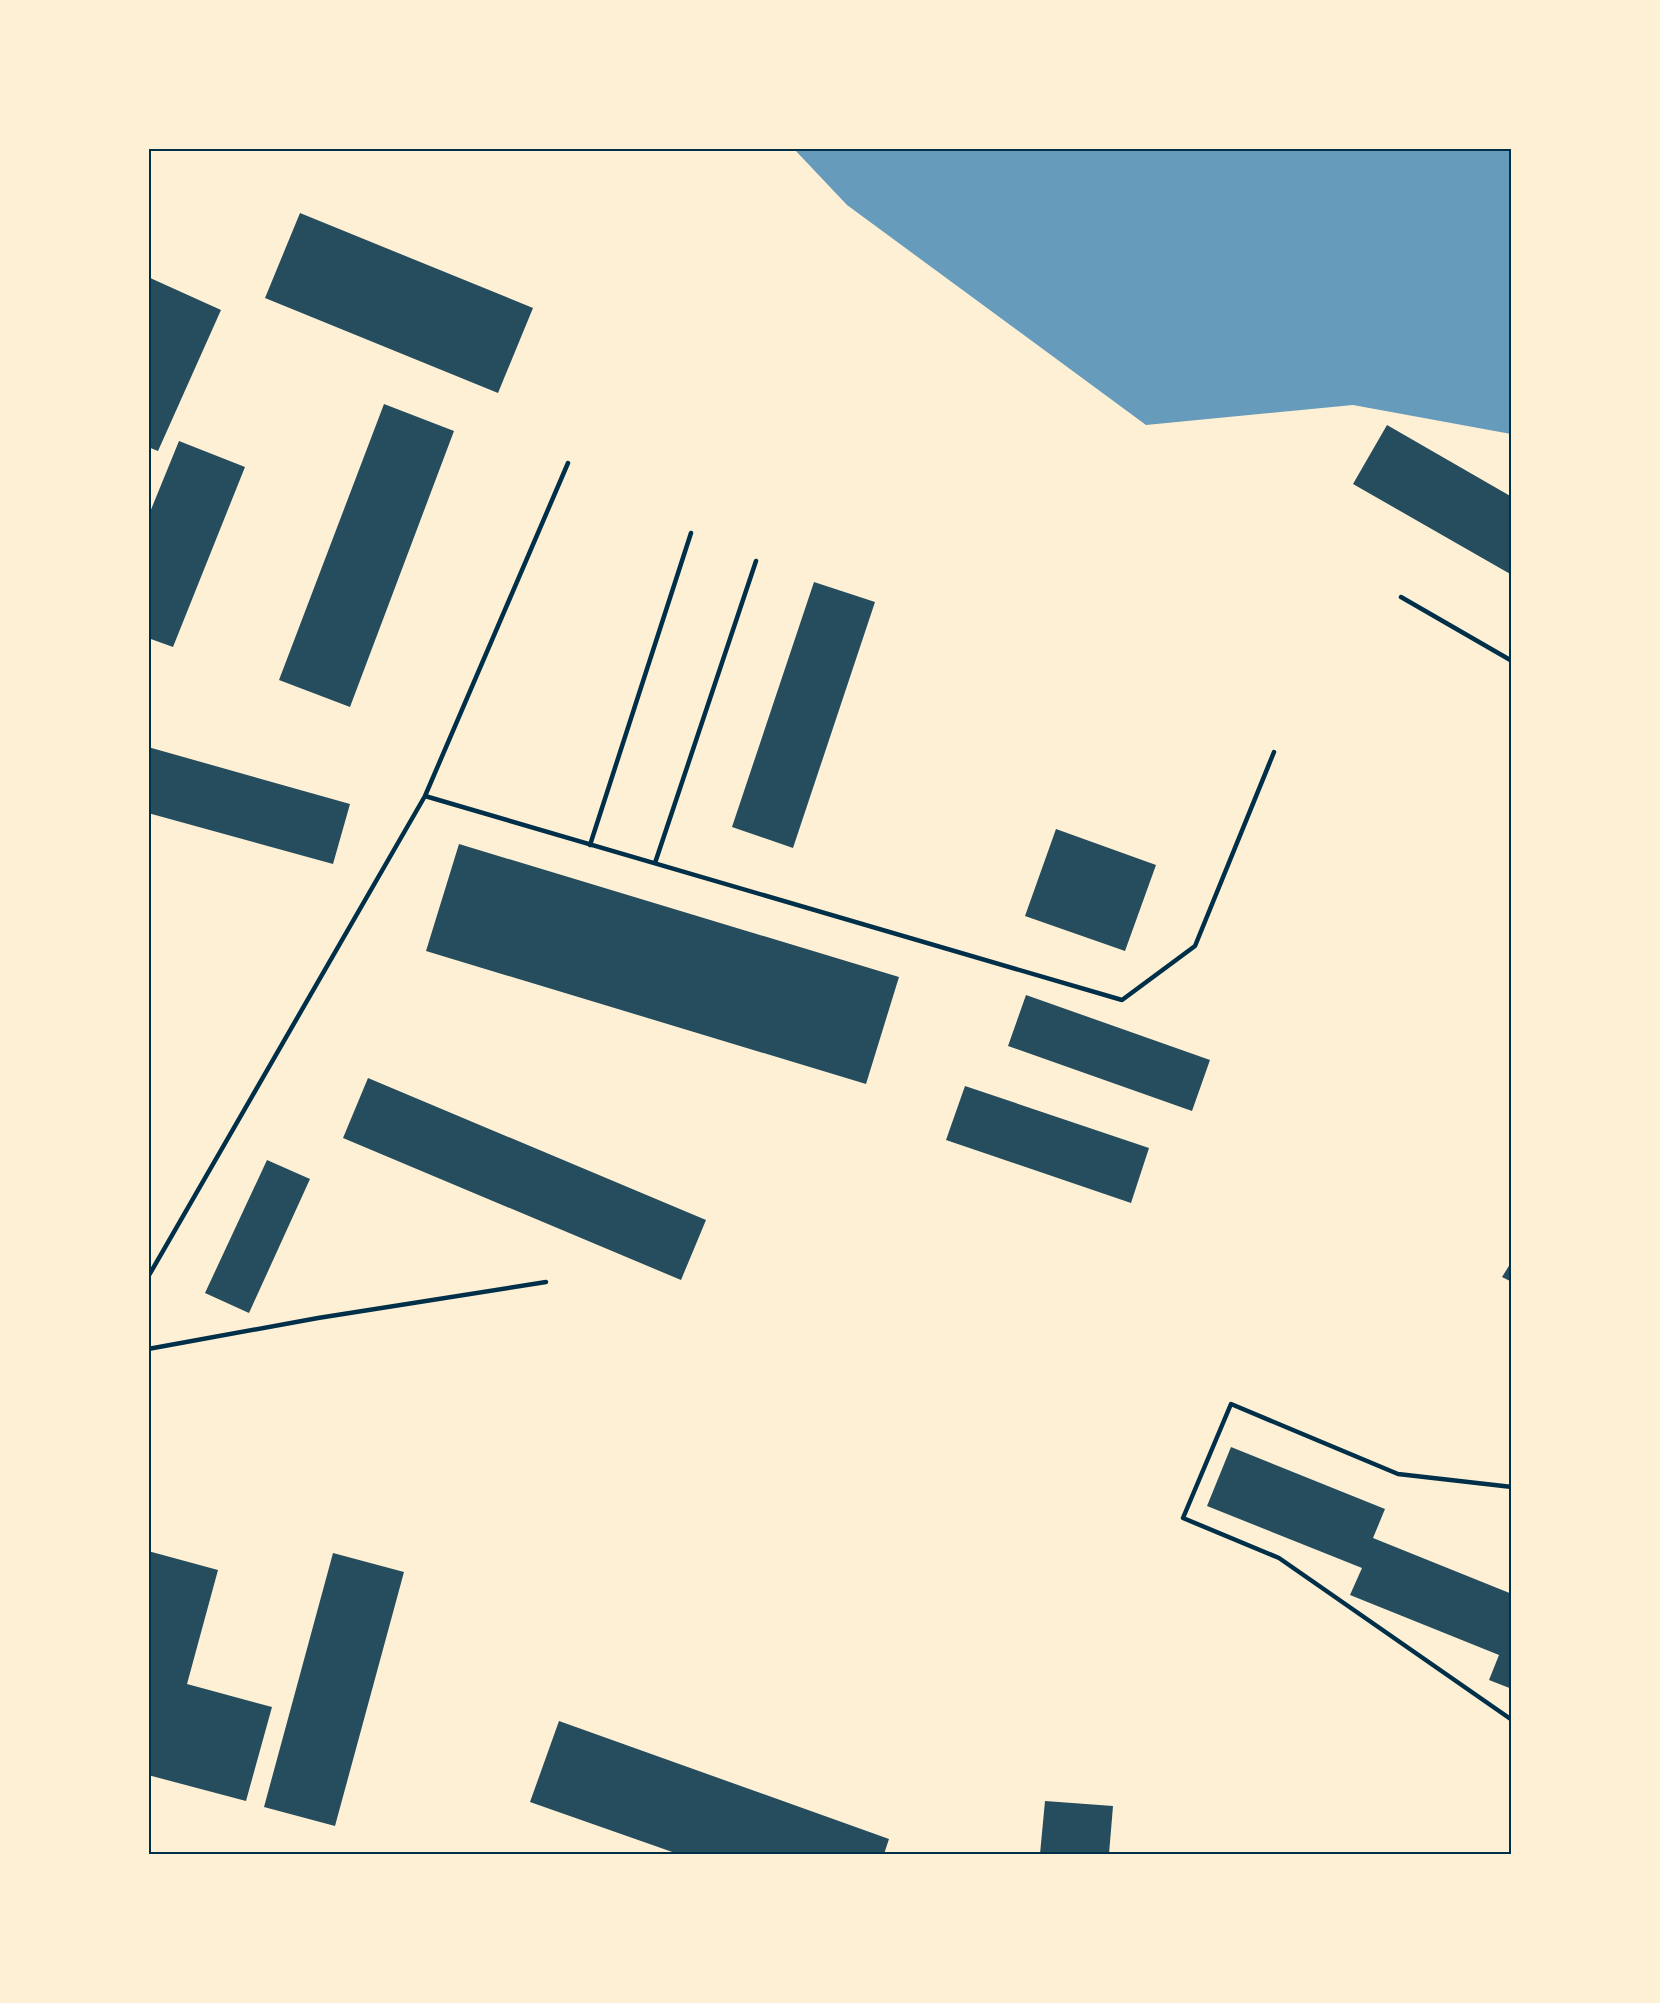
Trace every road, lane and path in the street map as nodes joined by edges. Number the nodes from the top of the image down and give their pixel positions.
1 (568, 463) dead end
2 (691, 533) dead end
3 (756, 561) dead end
4 (1401, 597) dead end
5 (1512, 661) edge
6 (1274, 752) dead end
7 (425, 796) junction
8 (590, 845) junction
9 (655, 863) junction
10 (148, 1277) edge
11 (546, 1282) dead end
12 (148, 1349) edge
13 (1512, 1487) edge
14 (1512, 1720) edge

1 - 7 lane
2 - 8 lane
3 - 9 lane
4 - 5 lane
6 - 9 lane
7 - 8 lane
7 - 10 lane
8 - 9 lane
11 - 12 lane
13 - 14 lane

